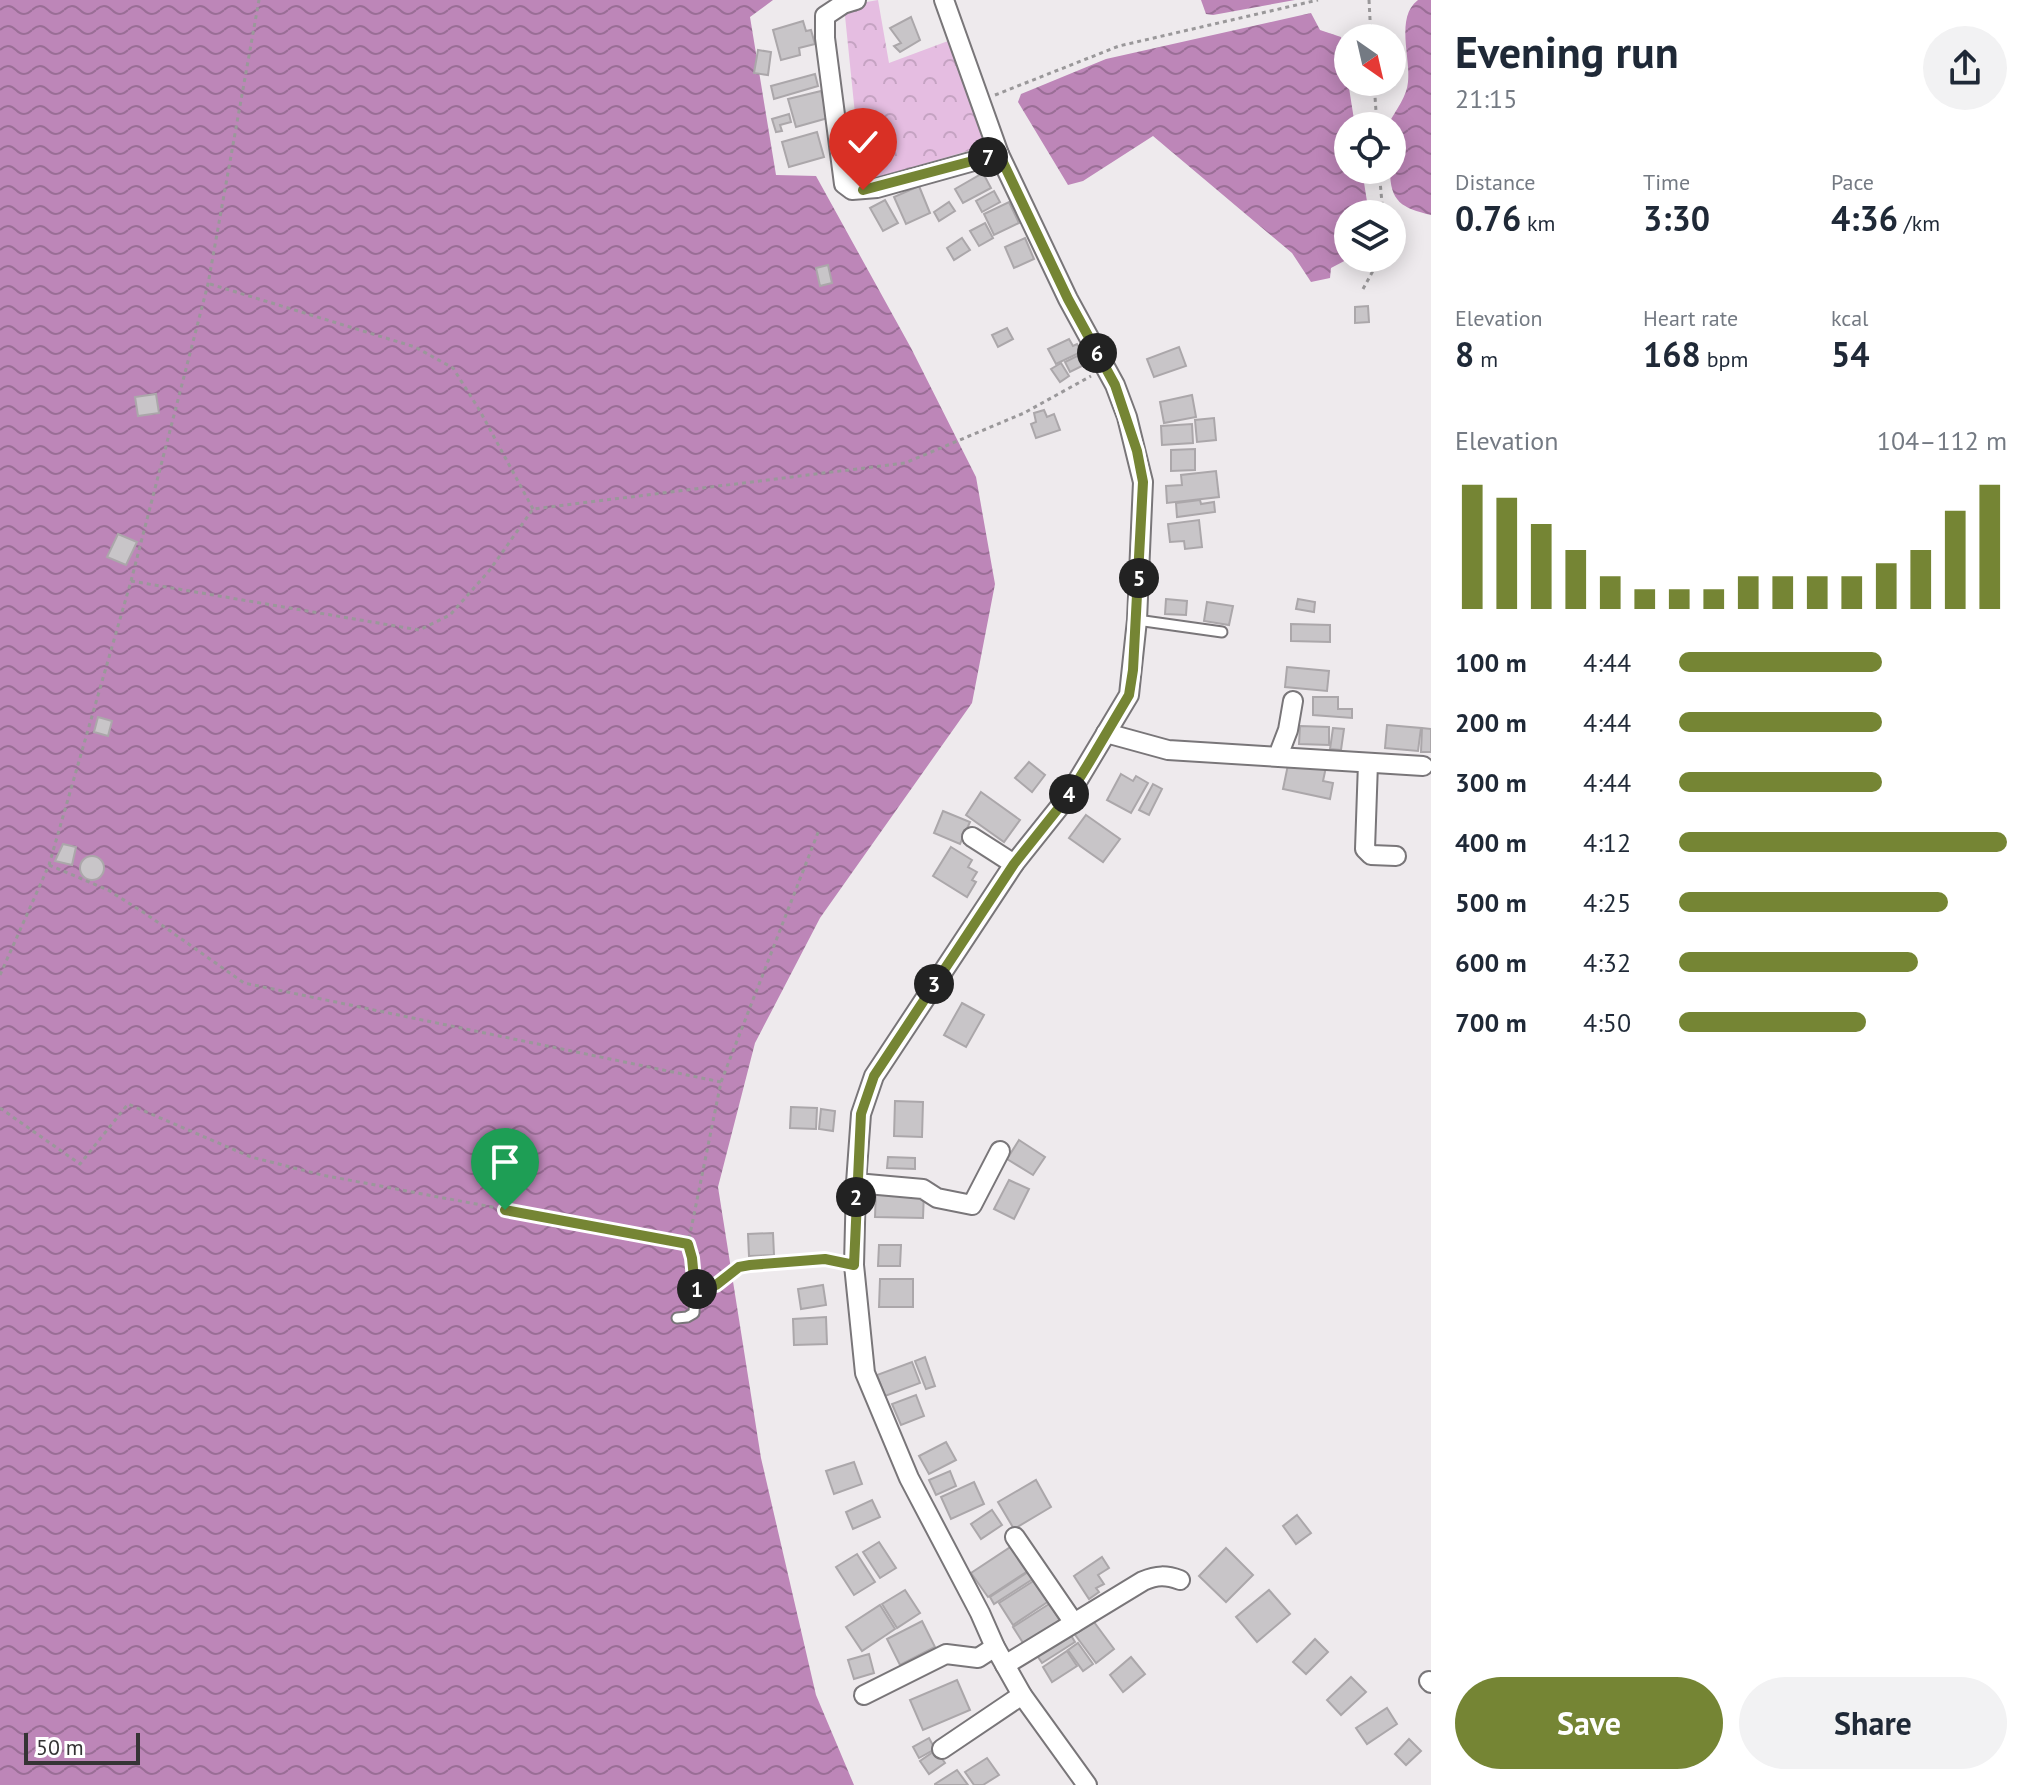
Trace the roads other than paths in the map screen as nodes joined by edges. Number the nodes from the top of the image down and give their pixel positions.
1 (856, 0) edge
2 (944, 0) edge
3 (999, 154) junction
4 (1137, 620) junction
5 (1222, 632) dead end
6 (1293, 701) dead end
7 (1106, 733) junction
8 (1278, 756) junction
9 (1368, 763) junction
10 (1423, 766) dead end
11 (972, 837) dead end
12 (1396, 856) dead end
13 (1014, 864) junction
14 (1000, 1151) dead end
15 (856, 1183) junction
16 (854, 1265) junction
17 (677, 1318) dead end
18 (1015, 1537) dead end
19 (1180, 1580) dead end
20 (1074, 1623) junction
21 (995, 1647) junction
22 (1005, 1665) junction
23 (864, 1695) dead end
24 (1022, 1695) junction
25 (942, 1749) dead end
26 (1087, 1785) edge

1 - 3 street
2 - 3 street
3 - 4 street
4 - 5 lane
4 - 7 street
6 - 8 street
7 - 8 street
7 - 13 street
8 - 9 street
9 - 10 street
9 - 12 street
11 - 13 street
13 - 15 street
14 - 15 street
15 - 16 street
16 - 17 lane
16 - 21 street
18 - 20 street
19 - 20 street
20 - 22 street
21 - 22 street
21 - 23 street
22 - 24 street
24 - 25 street
24 - 26 street

